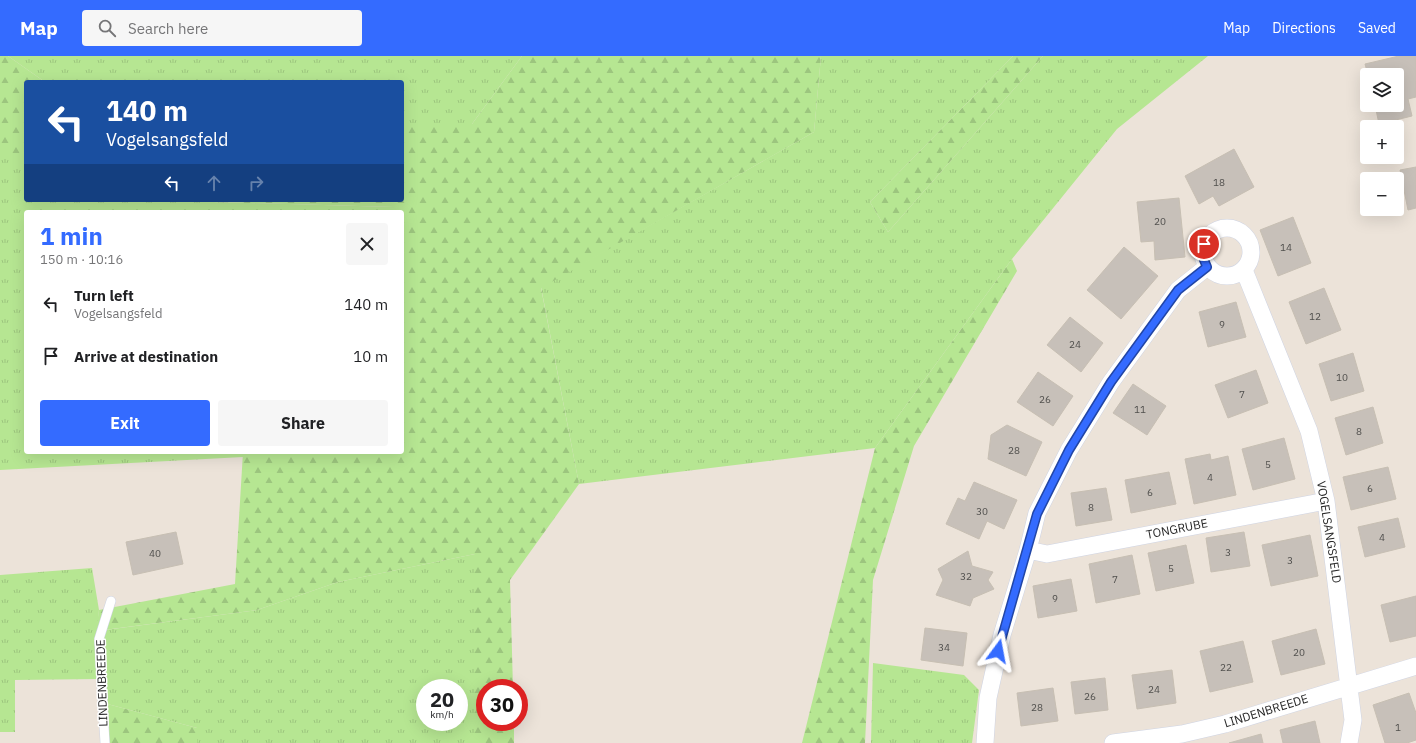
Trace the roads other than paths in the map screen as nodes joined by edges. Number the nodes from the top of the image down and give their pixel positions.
1 (1207, 267) junction
2 (1244, 270) junction
3 (1326, 501) junction
4 (1028, 550) junction
5 (111, 601) dead end
6 (1416, 666) edge
7 (1350, 687) junction
8 (104, 743) edge
9 (985, 743) edge
10 (1113, 743) edge
11 (1349, 743) edge

1 - 2 street
1 - 2 street
1 - 4 street
2 - 3 street, VOGELSANGSFELD
3 - 4 street, TONGRUBE
3 - 7 street, VOGELSANGSFELD
4 - 9 street
5 - 8 lane, LINDENBREEDE
6 - 7 street, LINDENBREEDE
7 - 10 street, LINDENBREEDE
7 - 11 street, VOGELSANGSFELD

